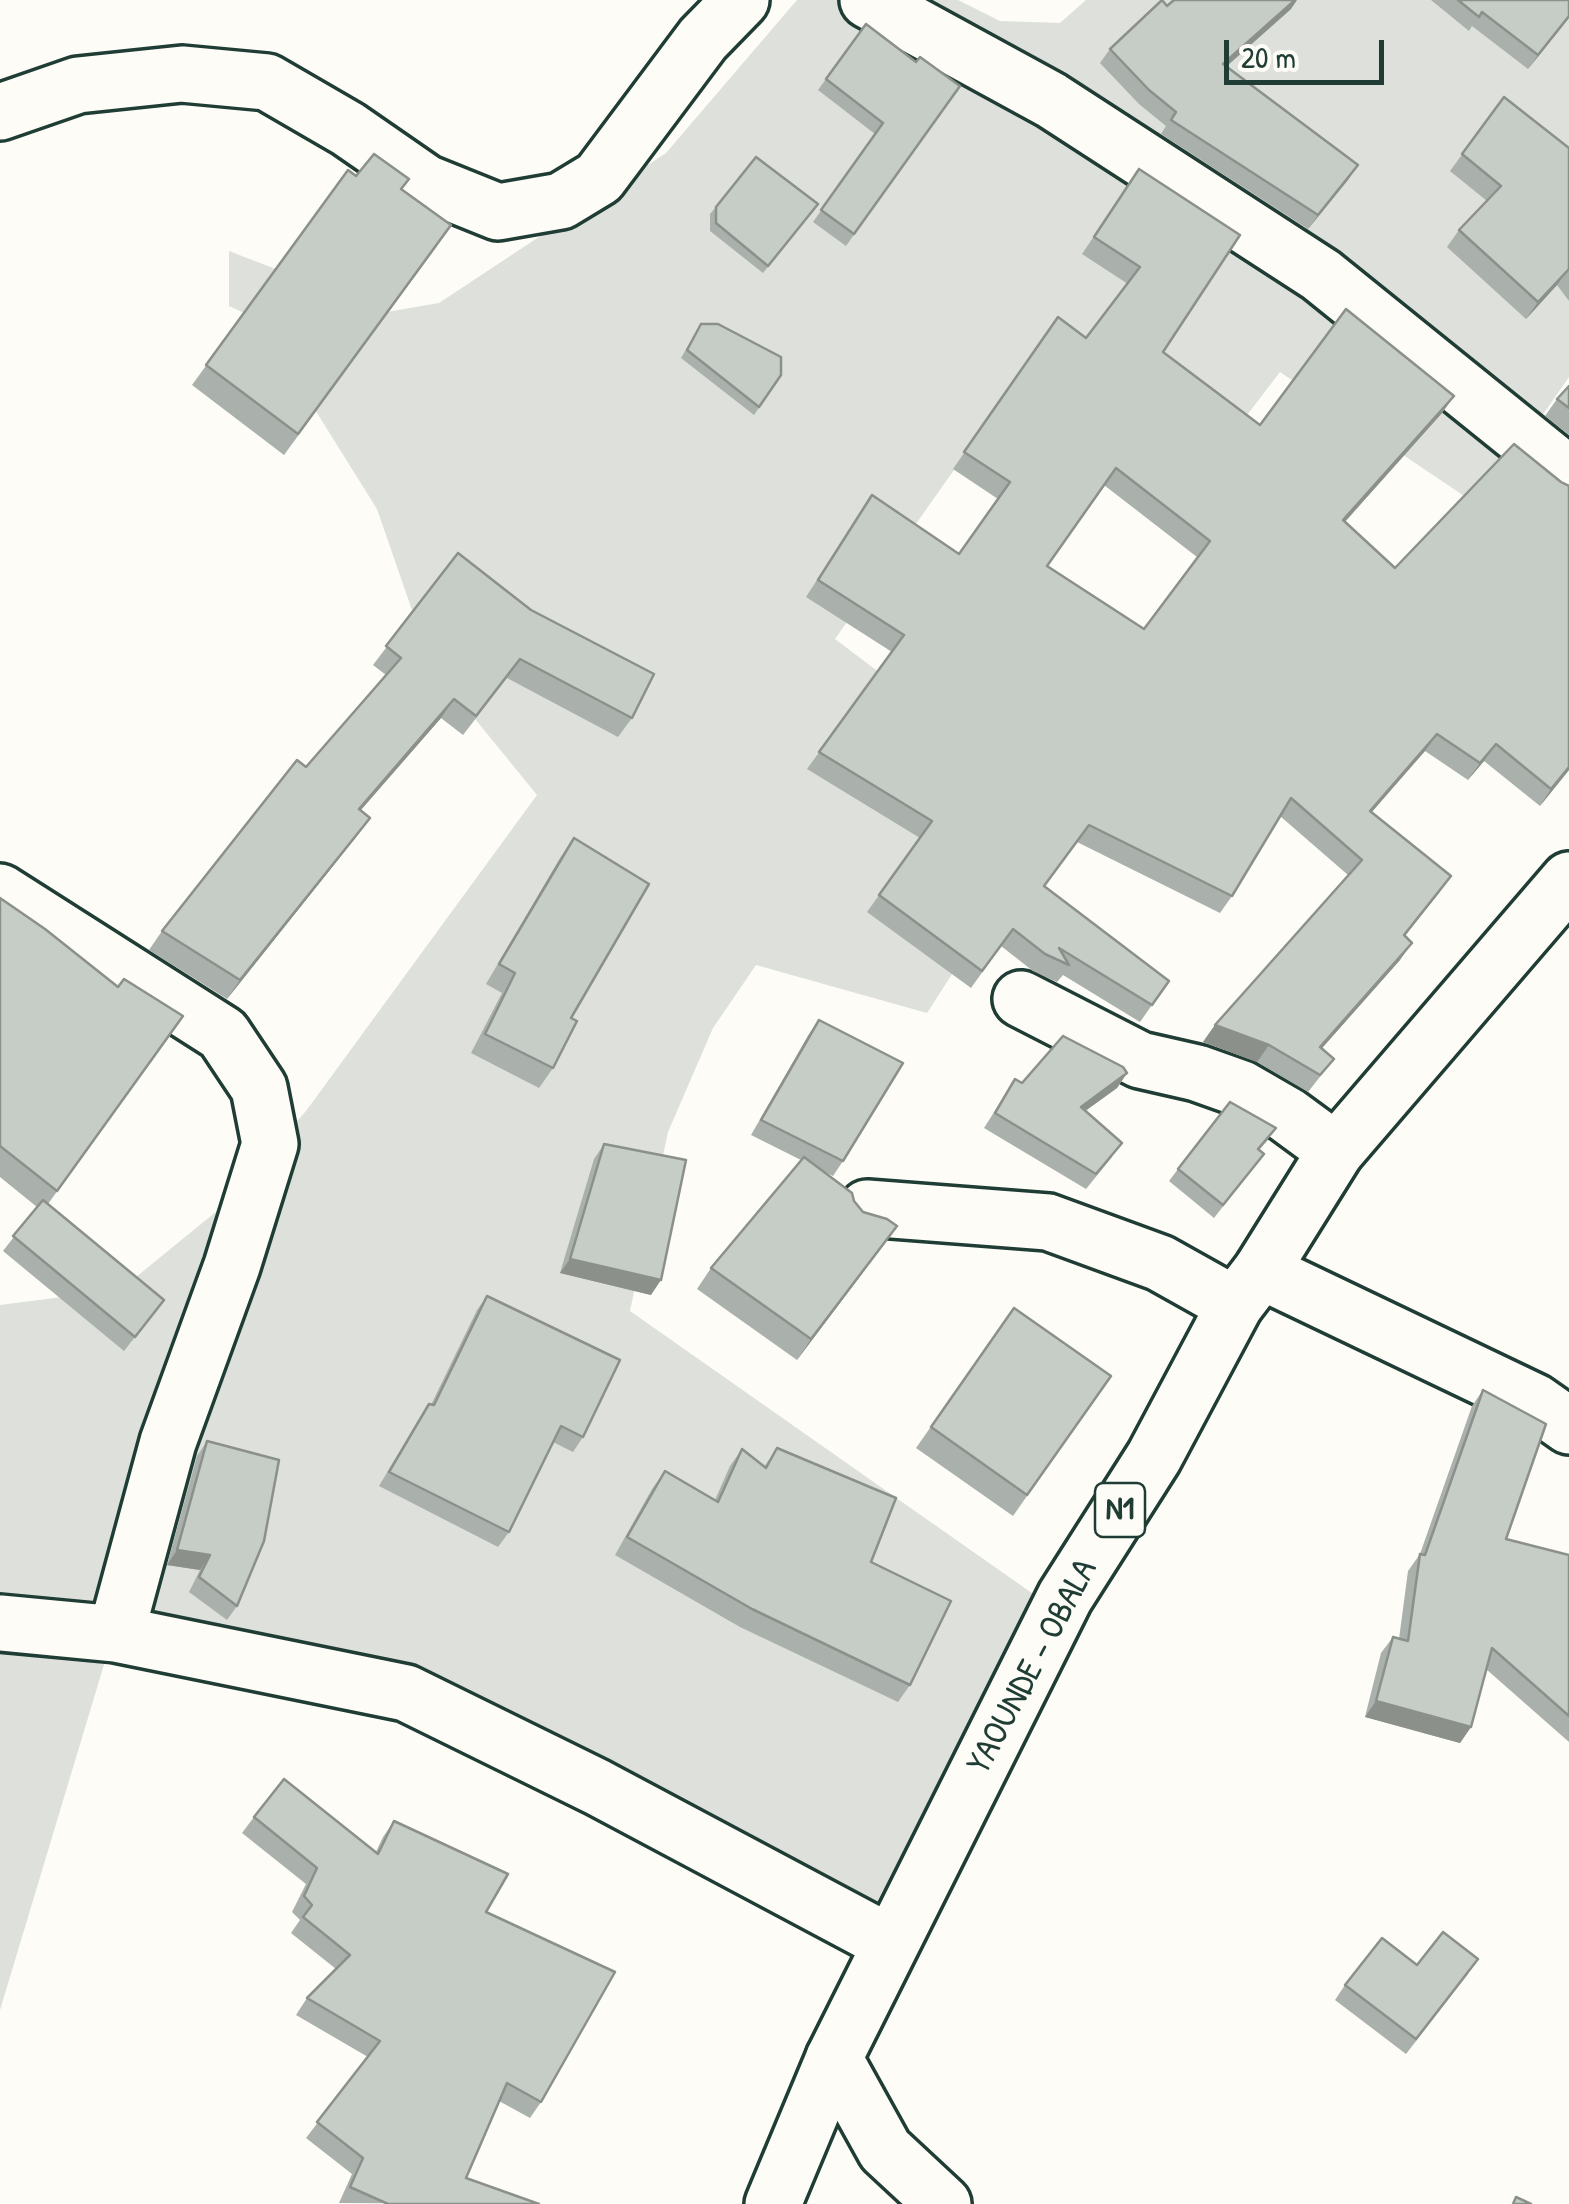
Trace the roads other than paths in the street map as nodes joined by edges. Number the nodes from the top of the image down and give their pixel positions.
1 (741, 0) edge
2 (868, 0) edge
3 (0, 112) edge
4 (1569, 475) edge
5 (1569, 880) edge
6 (0, 892) edge
7 (1021, 999) dead end
8 (1336, 1150) junction
9 (867, 1208) edge
10 (1248, 1288) junction
11 (1569, 1426) edge
12 (0, 1622) edge
13 (116, 1634) junction
14 (890, 1943) junction
15 (834, 2058) junction
16 (773, 2204) edge
17 (943, 2204) edge

1 - 3 main road
2 - 4 main road
5 - 8 main road, YAOUNDE - OBALA / N1
6 - 13 main road
7 - 8 main road
8 - 10 main road, YAOUNDE - OBALA / N1
9 - 10 main road
10 - 11 main road
10 - 14 main road, YAOUNDE - OBALA / N1
12 - 13 main road
13 - 14 main road
14 - 15 main road, YAOUNDE - OBALA / N1
15 - 16 main road, YAOUNDE - OBALA / N1
15 - 17 main road

